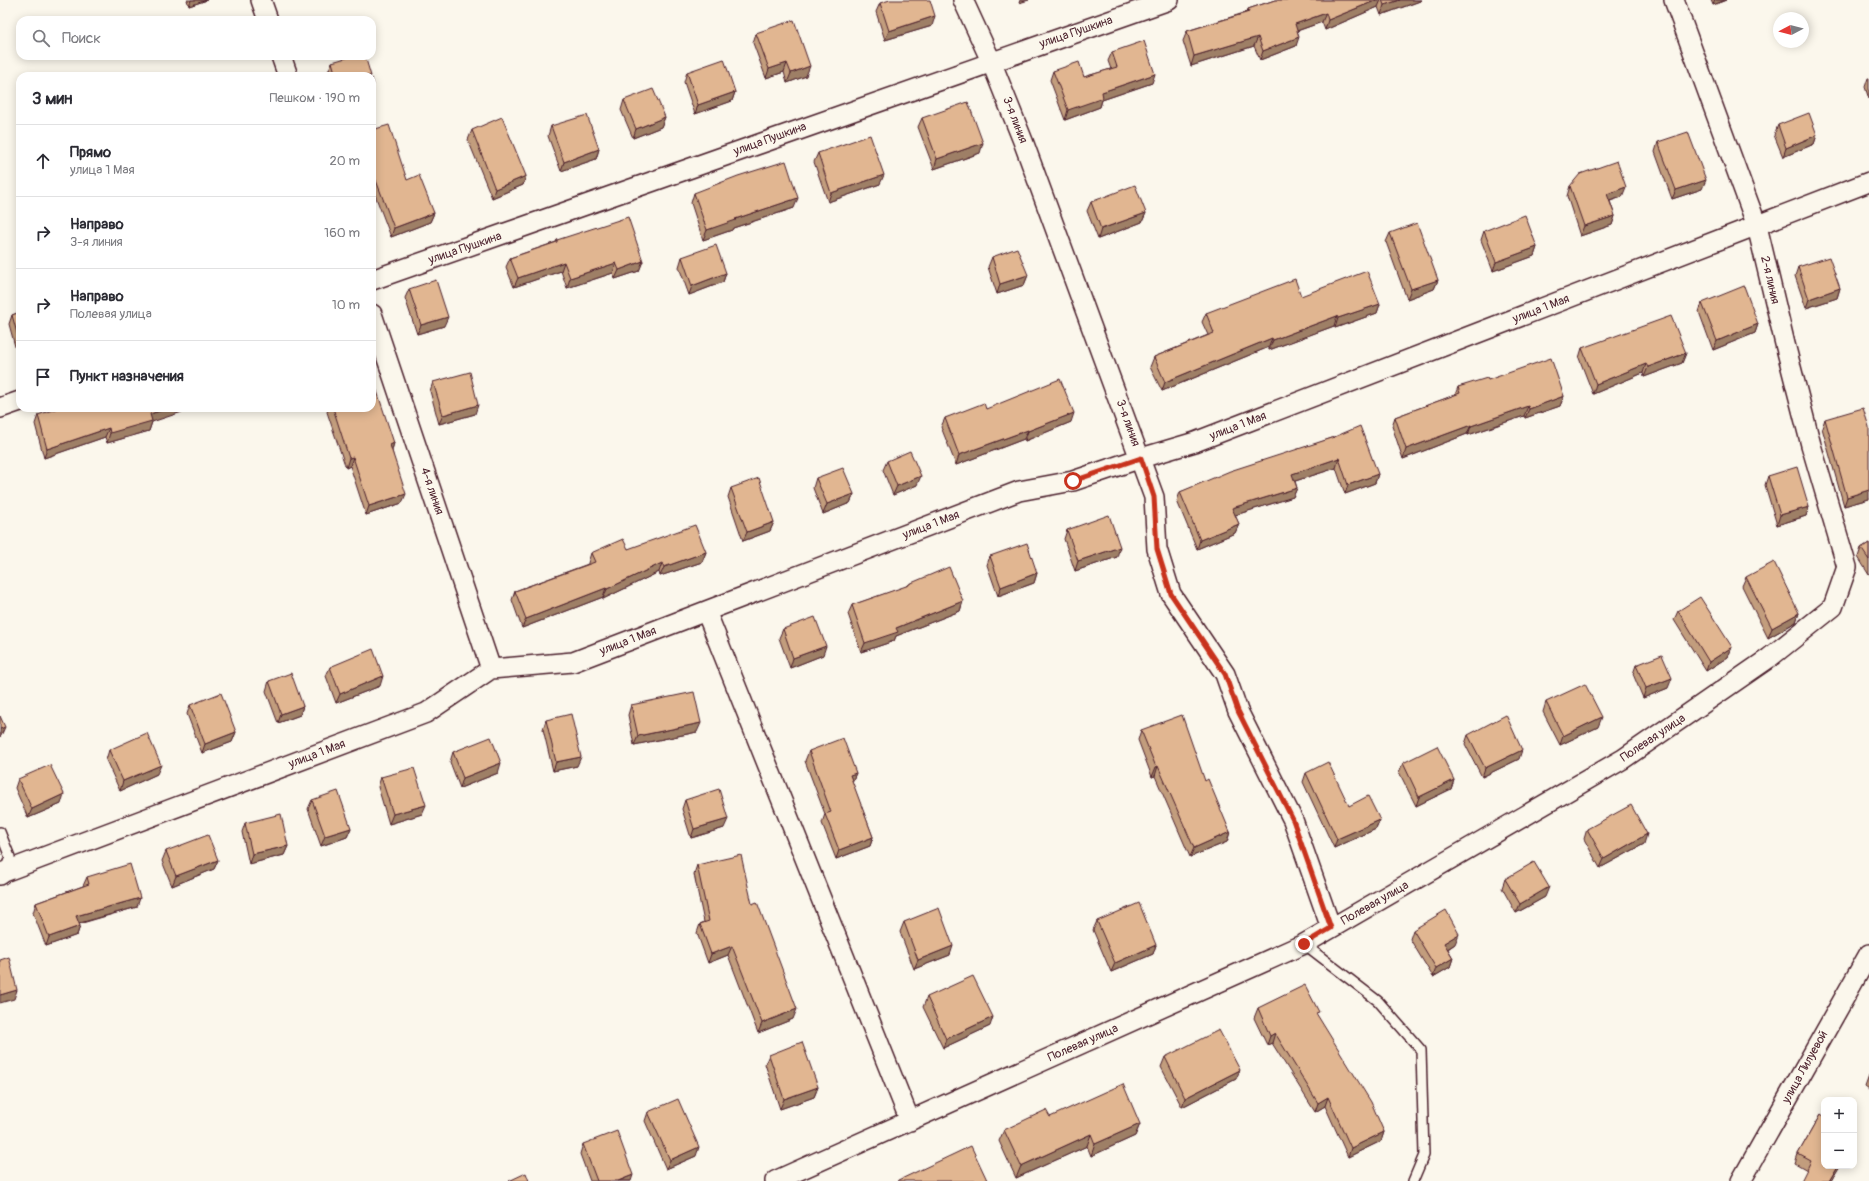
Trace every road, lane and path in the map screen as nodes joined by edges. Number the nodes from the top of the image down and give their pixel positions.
1 (261, 0) edge
2 (963, 0) edge
3 (1169, 0) edge
4 (1674, 0) edge
5 (267, 16) edge
6 (282, 60) edge
7 (991, 61) junction
8 (287, 72) edge
9 (1869, 182) edge
10 (1757, 226) junction
11 (376, 279) edge
12 (376, 326) edge
13 (16, 402) edge
14 (0, 408) edge
15 (1141, 458) junction
16 (1847, 567) joint
17 (706, 611) junction
18 (491, 669) junction
19 (0, 832) edge
20 (2, 874) edge
21 (1331, 928) junction
22 (1304, 944) junction
23 (1869, 954) edge
24 (910, 1121) junction
25 (775, 1181) edge
26 (1413, 1181) edge
27 (1741, 1181) edge

1 - 5 street
2 - 7 street, 3-я линия
3 - 7 street, улица Пушкина
4 - 10 street, 2-я линия
6 - 8 street
7 - 11 street, улица Пушкина
7 - 15 street, 3-я линия
9 - 10 street, улица 1 Мая
10 - 15 street, улица 1 Мая
10 - 16 street, 2-я линия
12 - 18 street, 4-я линия
13 - 14 street
15 - 17 street, улица 1 Мая
15 - 21 street, 3-я линия
16 - 21 street, Полевая улица
17 - 18 street, улица 1 Мая
17 - 24 street
18 - 20 street, улица 1 Мая
19 - 20 lane
21 - 22 street, Полевая улица
22 - 24 street, Полевая улица
22 - 26 lane
23 - 27 street, улица Лилуевой
24 - 25 street, Полевая улица

